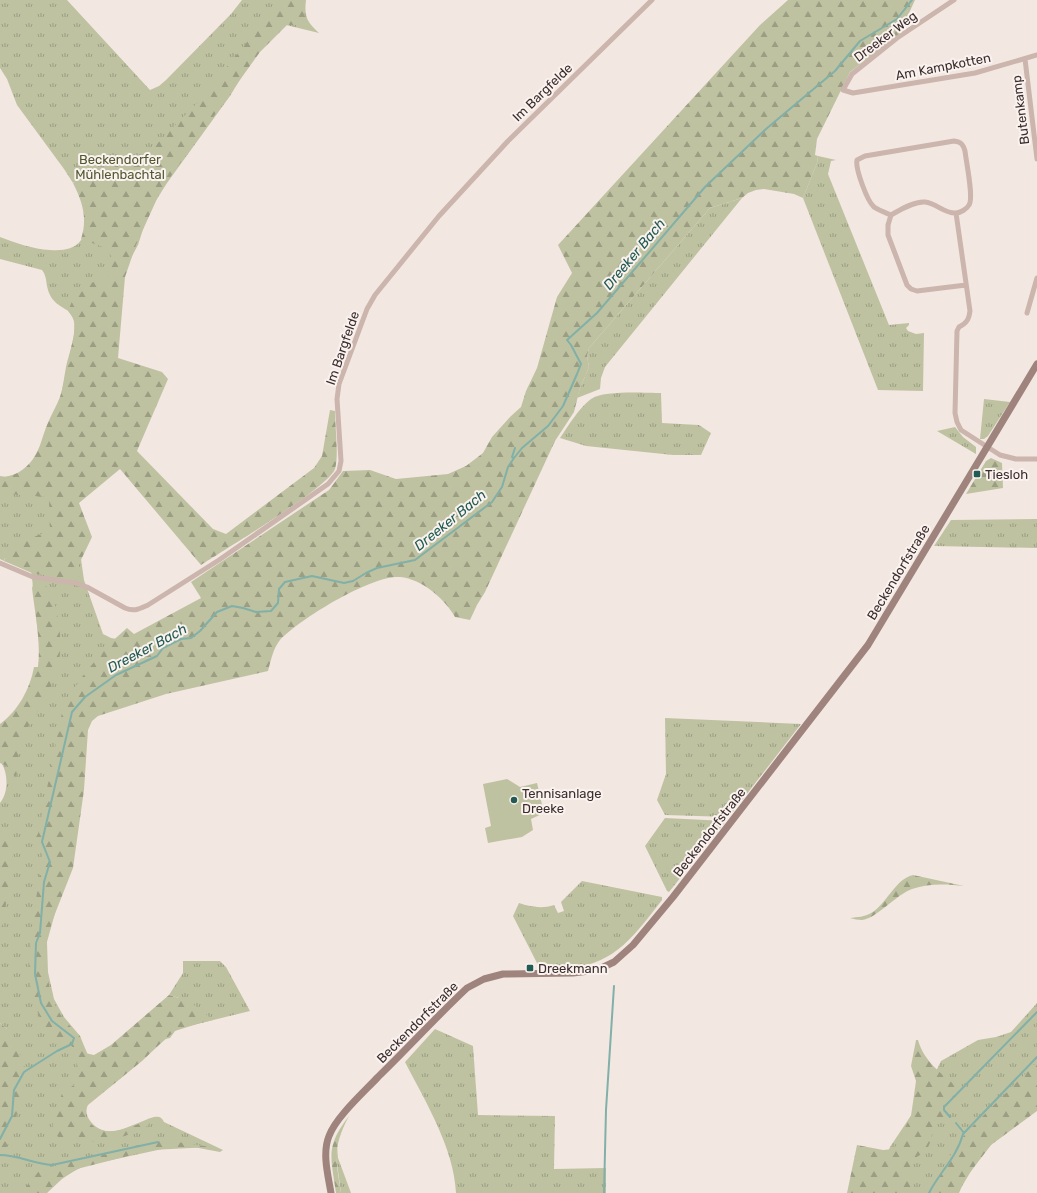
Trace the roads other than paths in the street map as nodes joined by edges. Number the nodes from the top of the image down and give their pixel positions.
1 (652, 0) edge
2 (954, 0) edge
3 (1037, 56) edge
4 (1025, 59) junction
5 (853, 93) joint
6 (1037, 159) edge
7 (956, 213) junction
8 (891, 215) junction
9 (1037, 278) edge
10 (966, 285) junction
11 (1027, 313) dead end
12 (1037, 364) edge
13 (987, 447) junction
14 (1037, 459) edge
15 (0, 562) edge
16 (331, 1193) edge

1 - 15 street, Im Bargfelde
2 - 5 street, Dreeker Weg
3 - 4 street, Am Kampkotten
4 - 5 street, Am Kampkotten
4 - 6 street, Butenkamp
7 - 8 street
7 - 8 street
7 - 10 street
8 - 10 street
9 - 11 street
10 - 13 street
12 - 13 street, Beckendorfstraße
13 - 14 street
13 - 16 street, Beckendorfstraße

